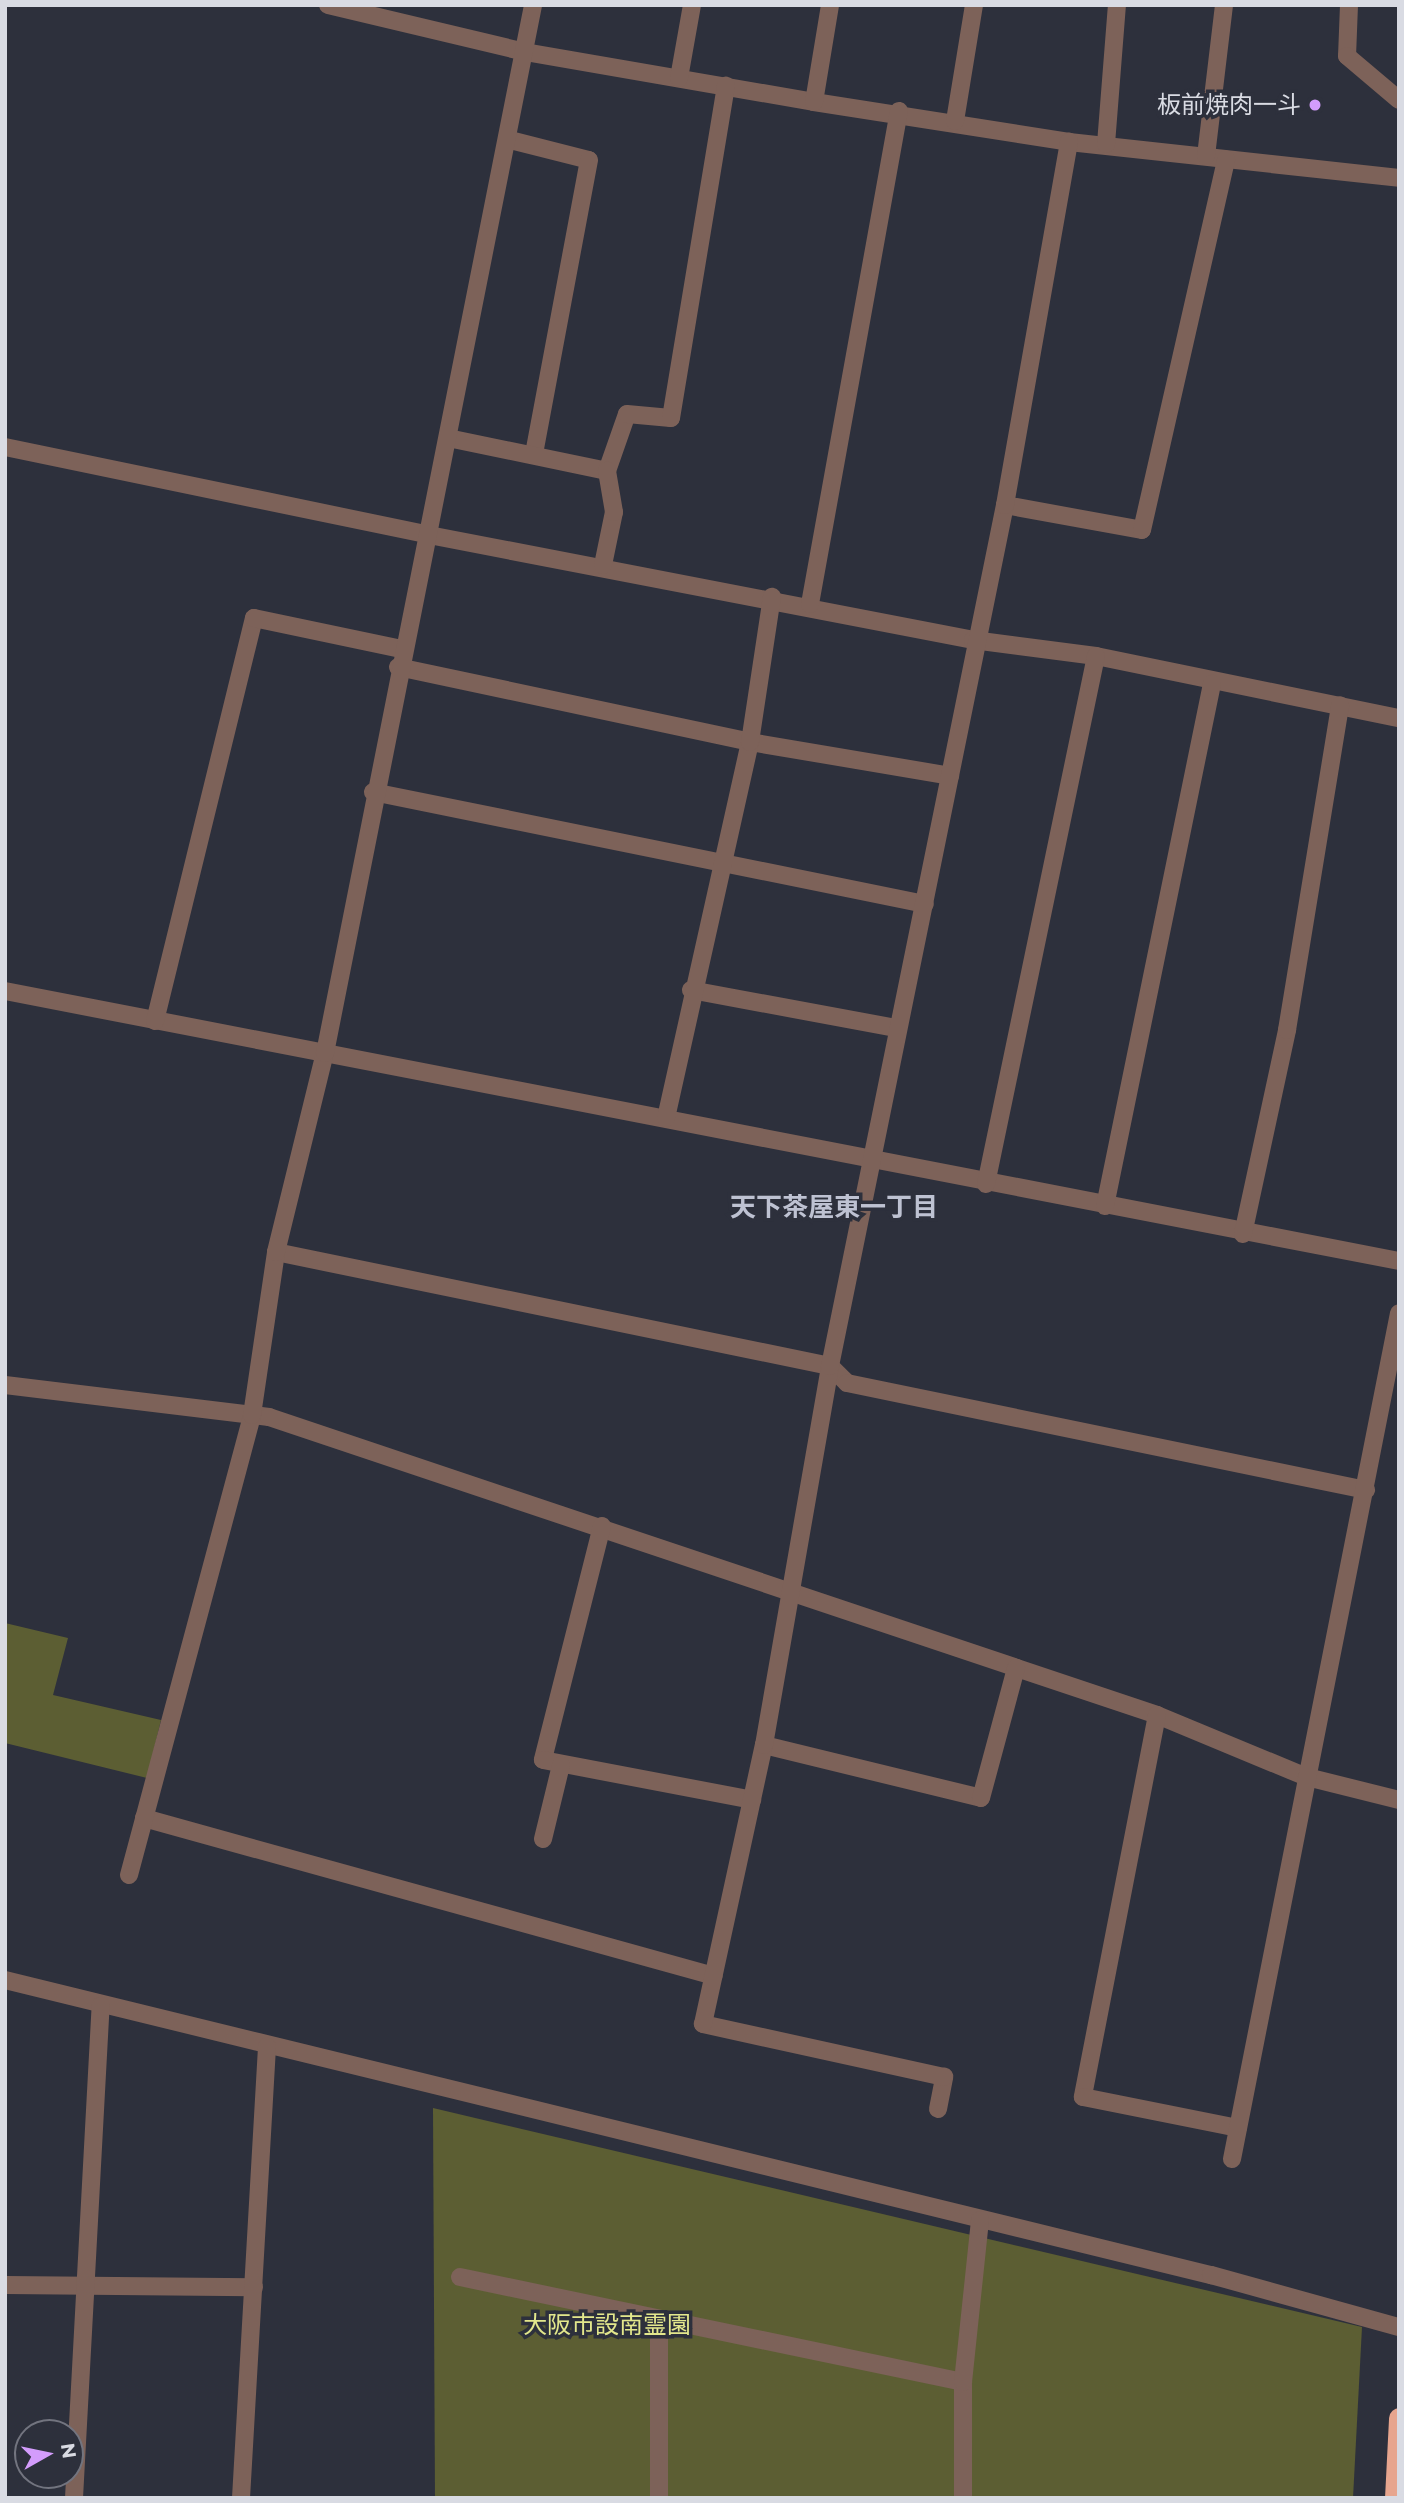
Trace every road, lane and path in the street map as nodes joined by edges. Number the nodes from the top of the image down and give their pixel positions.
1 (328, 5) edge
2 (533, 5) edge
3 (692, 5) edge
4 (830, 5) edge
5 (974, 5) edge
6 (1117, 5) edge
7 (1224, 5) edge
8 (1349, 5) edge
9 (525, 52) junction
10 (679, 78) junction
11 (726, 86) junction
12 (1399, 100) edge
13 (814, 102) junction
14 (898, 111) junction
15 (956, 121) junction
16 (510, 140) junction
17 (1069, 142) junction
18 (1106, 144) junction
19 (1206, 156) junction
20 (1226, 159) junction
21 (1399, 178) edge
22 (448, 438) junction
23 (5, 447) edge
24 (534, 455) junction
25 (607, 471) junction
26 (1004, 505) junction
27 (429, 536) junction
28 (603, 565) junction
29 (772, 597) junction
30 (810, 604) junction
31 (973, 639) junction
32 (1096, 656) junction
33 (399, 658) junction
34 (1212, 684) junction
35 (1340, 705) junction
36 (1399, 718) edge
37 (750, 741) junction
38 (950, 776) junction
39 (373, 792) junction
40 (718, 866) junction
41 (925, 904) junction
42 (5, 990) edge
43 (691, 990) junction
44 (155, 1021) junction
45 (897, 1028) junction
46 (325, 1053) junction
47 (666, 1118) junction
48 (871, 1158) junction
49 (986, 1184) junction
50 (1105, 1206) junction
51 (1243, 1234) junction
52 (276, 1252) junction
53 (1399, 1261) edge
54 (1399, 1312) edge
55 (830, 1366) junction
56 (5, 1385) edge
57 (252, 1415) junction
58 (1366, 1490) junction
59 (602, 1527) junction
60 (792, 1589) junction
61 (1016, 1668) junction
62 (1157, 1715) junction
63 (764, 1745) junction
64 (561, 1765) junction
65 (1307, 1777) junction
66 (752, 1800) junction
67 (1399, 1800) edge
68 (144, 1818) junction
69 (543, 1839) dead end
70 (130, 1875) dead end
71 (714, 1976) junction
72 (5, 1980) edge
73 (101, 2006) junction
74 (267, 2048) junction
75 (938, 2109) dead end
76 (1238, 2128) junction
77 (1232, 2159) dead end
78 (980, 2220) junction
79 (460, 2277) dead end
80 (5, 2286) edge
81 (85, 2286) junction
82 (254, 2287) junction
83 (659, 2320) junction
84 (1399, 2327) edge
85 (963, 2382) junction
86 (1399, 2418) edge
87 (74, 2498) edge
88 (241, 2498) edge
89 (659, 2498) edge
90 (963, 2498) edge
91 (1395, 2498) edge

1 - 9 street
2 - 9 street
3 - 10 street
4 - 13 street
5 - 15 street
6 - 18 street
7 - 19 street
8 - 12 street
9 - 10 street
9 - 16 street
10 - 11 street
11 - 13 street
11 - 25 street
13 - 14 street
14 - 15 street
14 - 30 street
15 - 17 street
16 - 22 street
16 - 24 street
17 - 18 street
17 - 26 street
18 - 19 street
19 - 20 street
20 - 21 street
20 - 26 street
22 - 24 street
22 - 27 street
23 - 27 street
24 - 25 street
25 - 28 street
26 - 31 street
27 - 28 street
27 - 33 street
28 - 29 street
29 - 30 street
29 - 37 street
30 - 31 street
31 - 32 street
31 - 38 street
32 - 34 street
32 - 49 street
33 - 37 street
33 - 39 street
33 - 44 street
34 - 35 street
34 - 50 street
35 - 36 street
35 - 51 street
37 - 38 street
37 - 40 street
38 - 41 street
39 - 40 street
39 - 46 street
40 - 41 street
40 - 43 street
41 - 45 street
42 - 44 street
43 - 45 street
43 - 47 street
44 - 46 street
45 - 48 street
46 - 47 street
46 - 52 street
47 - 48 street
48 - 49 street
48 - 55 street
49 - 50 street
50 - 51 street
51 - 53 street
52 - 55 street
52 - 57 street
54 - 58 street
55 - 58 street
55 - 60 street
56 - 57 street
57 - 59 street
57 - 68 street
58 - 65 street
59 - 60 street
59 - 64 street
60 - 61 street
60 - 63 street
61 - 62 street
61 - 63 street
62 - 65 street
62 - 76 street
63 - 66 street
64 - 66 street
64 - 69 street
65 - 67 street
65 - 76 street
66 - 71 street
68 - 70 street
68 - 71 street
71 - 75 street
72 - 73 street
73 - 74 street
73 - 81 street
74 - 78 street
74 - 82 street
76 - 77 street
78 - 84 street
78 - 85 street
79 - 83 street
80 - 81 street
81 - 82 street
81 - 87 street
82 - 88 street
83 - 85 street
83 - 89 street
85 - 90 street
86 - 91 highway

